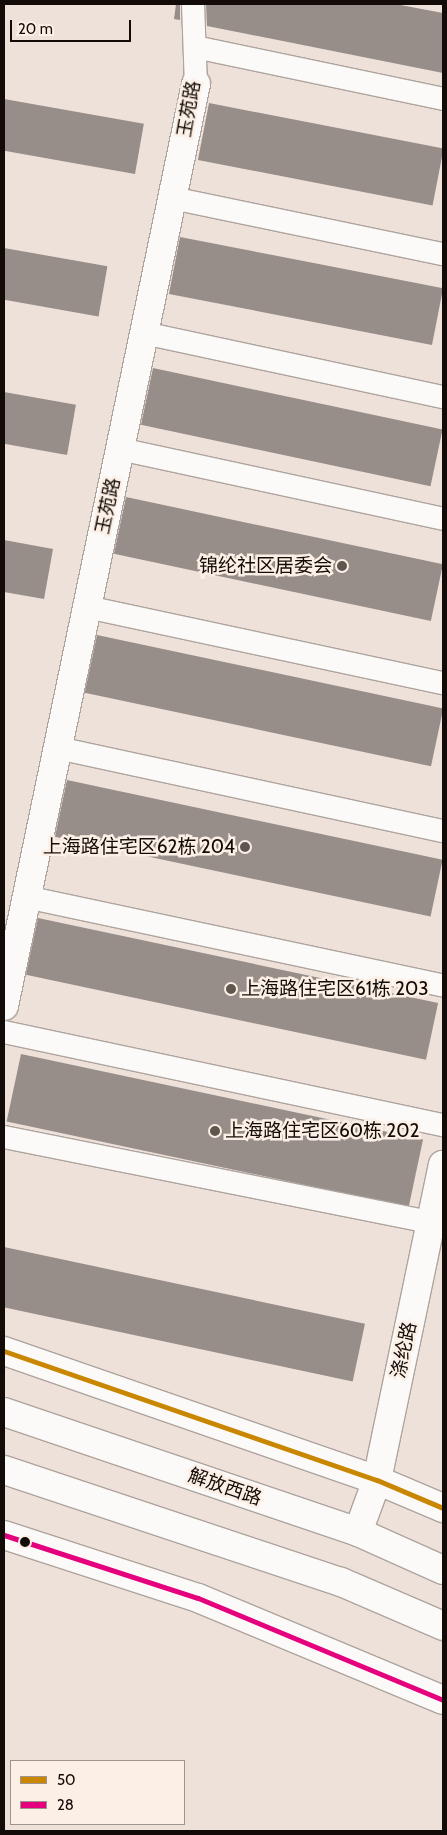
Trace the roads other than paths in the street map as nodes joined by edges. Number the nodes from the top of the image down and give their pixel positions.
1 (193, 4) edge
2 (195, 48) junction
3 (196, 84) joint
4 (443, 99) edge
5 (172, 198) junction
6 (443, 254) edge
7 (144, 333) junction
8 (443, 397) edge
9 (120, 449) junction
10 (443, 519) edge
11 (87, 606) junction
12 (443, 683) edge
13 (58, 748) junction
14 (443, 831) edge
15 (26, 897) junction
16 (443, 986) edge
17 (4, 1006) edge
18 (4, 1032) edge
19 (443, 1125) edge
20 (4, 1137) edge
21 (443, 1165) edge
22 (437, 1224) edge
23 (4, 1351) edge
24 (4, 1412) edge
25 (4, 1470) edge
26 (377, 1480) junction
27 (443, 1508) edge
28 (358, 1532) junction
29 (4, 1535) edge
30 (443, 1570) edge
31 (443, 1626) edge
32 (443, 1700) edge

1 - 2 lane, 玉苑路
2 - 3 lane, 玉苑路
2 - 4 lane
3 - 5 main road, 玉苑路
5 - 6 lane
5 - 7 main road, 玉苑路
7 - 8 lane
7 - 9 main road, 玉苑路
9 - 10 lane
9 - 11 main road, 玉苑路
11 - 12 lane
11 - 13 main road, 玉苑路
13 - 14 lane
13 - 15 main road, 玉苑路
15 - 16 lane
15 - 17 main road, 玉苑路
18 - 19 lane
20 - 22 lane
21 - 22 main road, 涤纶路
22 - 26 main road, 涤纶路
23 - 26 main road
24 - 28 main road, 解放西路
25 - 31 main road
26 - 27 main road
26 - 28 main road, 涤纶路
28 - 30 main road, 解放西路
29 - 32 main road

